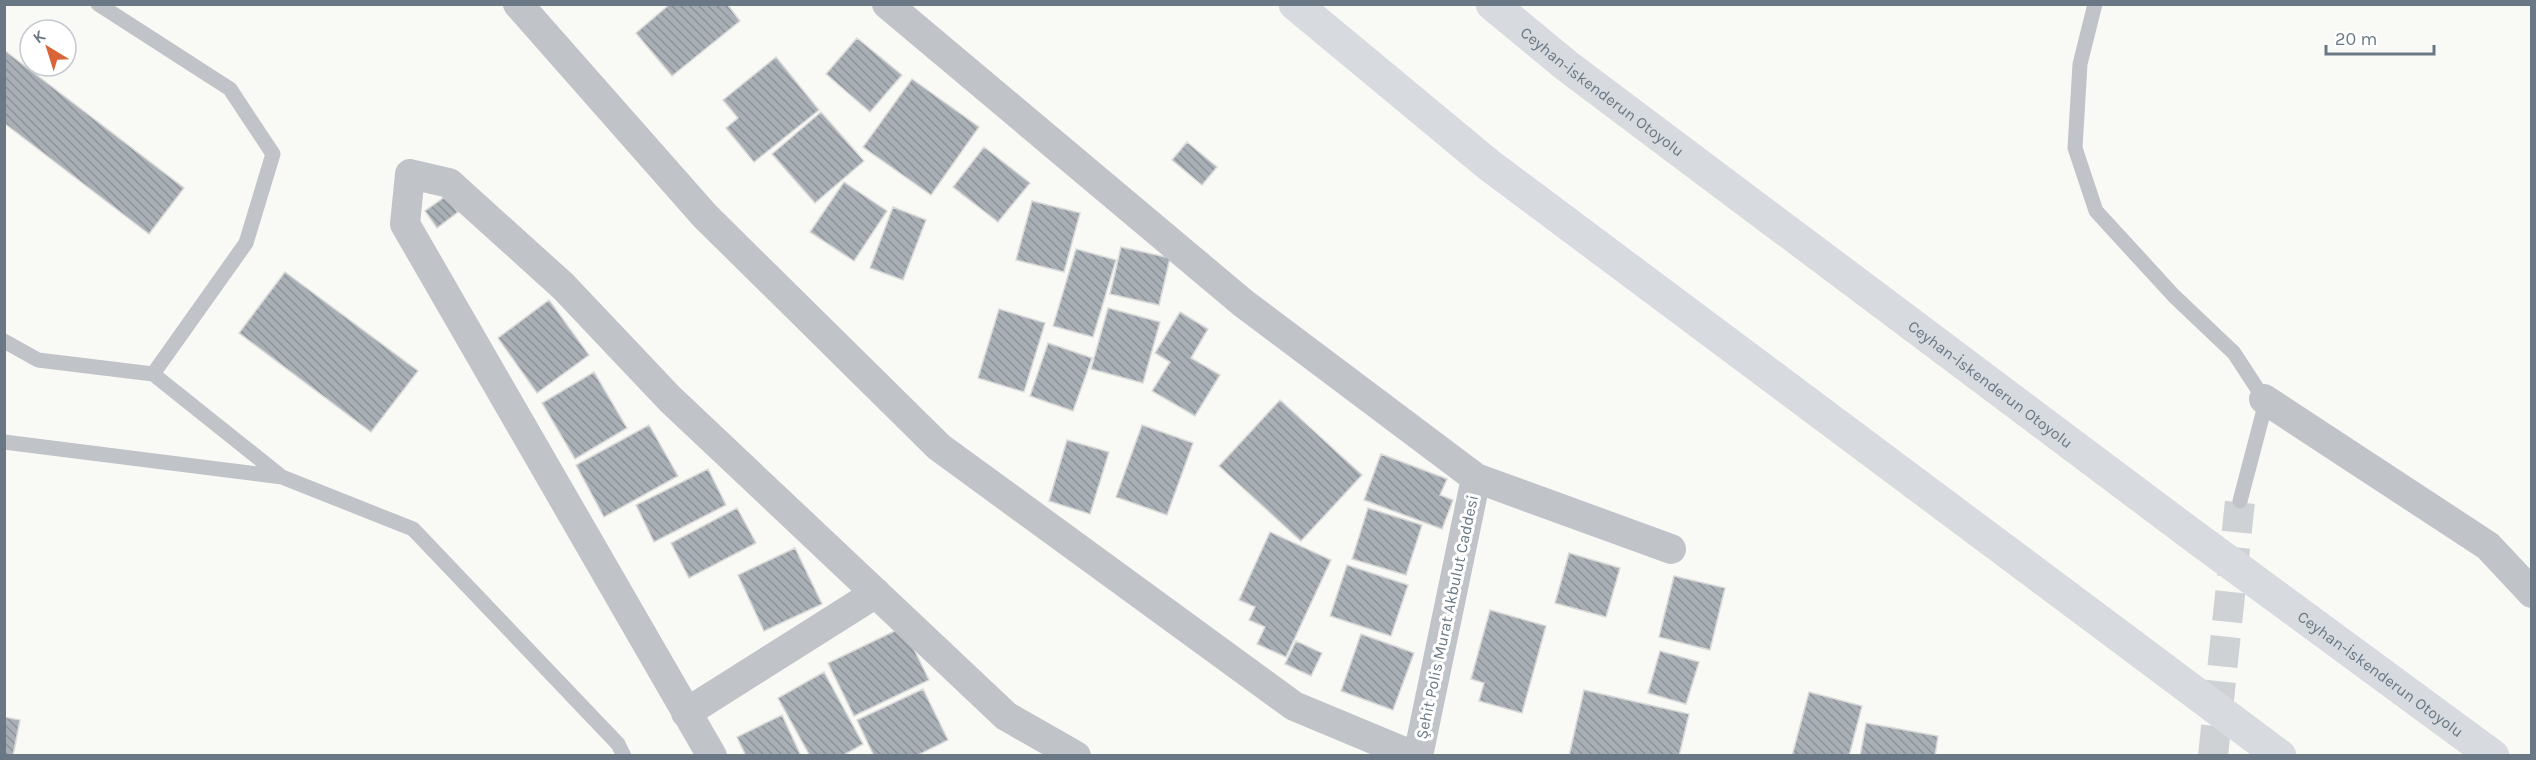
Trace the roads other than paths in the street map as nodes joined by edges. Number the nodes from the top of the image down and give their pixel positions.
1 (98, 4) edge
2 (518, 4) edge
3 (887, 4) edge
4 (1295, 4) edge
5 (1492, 4) edge
6 (2096, 4) edge
7 (4, 341) edge
8 (153, 374) junction
9 (2264, 399) junction
10 (4, 442) edge
11 (282, 477) junction
12 (1476, 478) junction
13 (2240, 501) tunnel mouth
14 (1671, 549) dead end
15 (876, 593) junction
16 (2532, 593) edge
17 (686, 712) junction
18 (624, 756) edge
19 (712, 756) edge
20 (1076, 756) edge
21 (1416, 756) edge
22 (2280, 756) edge
23 (2493, 756) edge

1 - 8 lane
2 - 21 street
3 - 12 street
4 - 22 highway
5 - 23 highway, Ceyhan-İskenderun Otoyolu
6 - 9 lane
7 - 8 lane
8 - 11 lane
9 - 13 lane
9 - 16 street
10 - 11 lane
11 - 18 lane
12 - 14 street
12 - 21 street, Şehit Polis Murat Akbulut Caddesi
15 - 17 street
15 - 17 street
15 - 20 street
17 - 19 street

